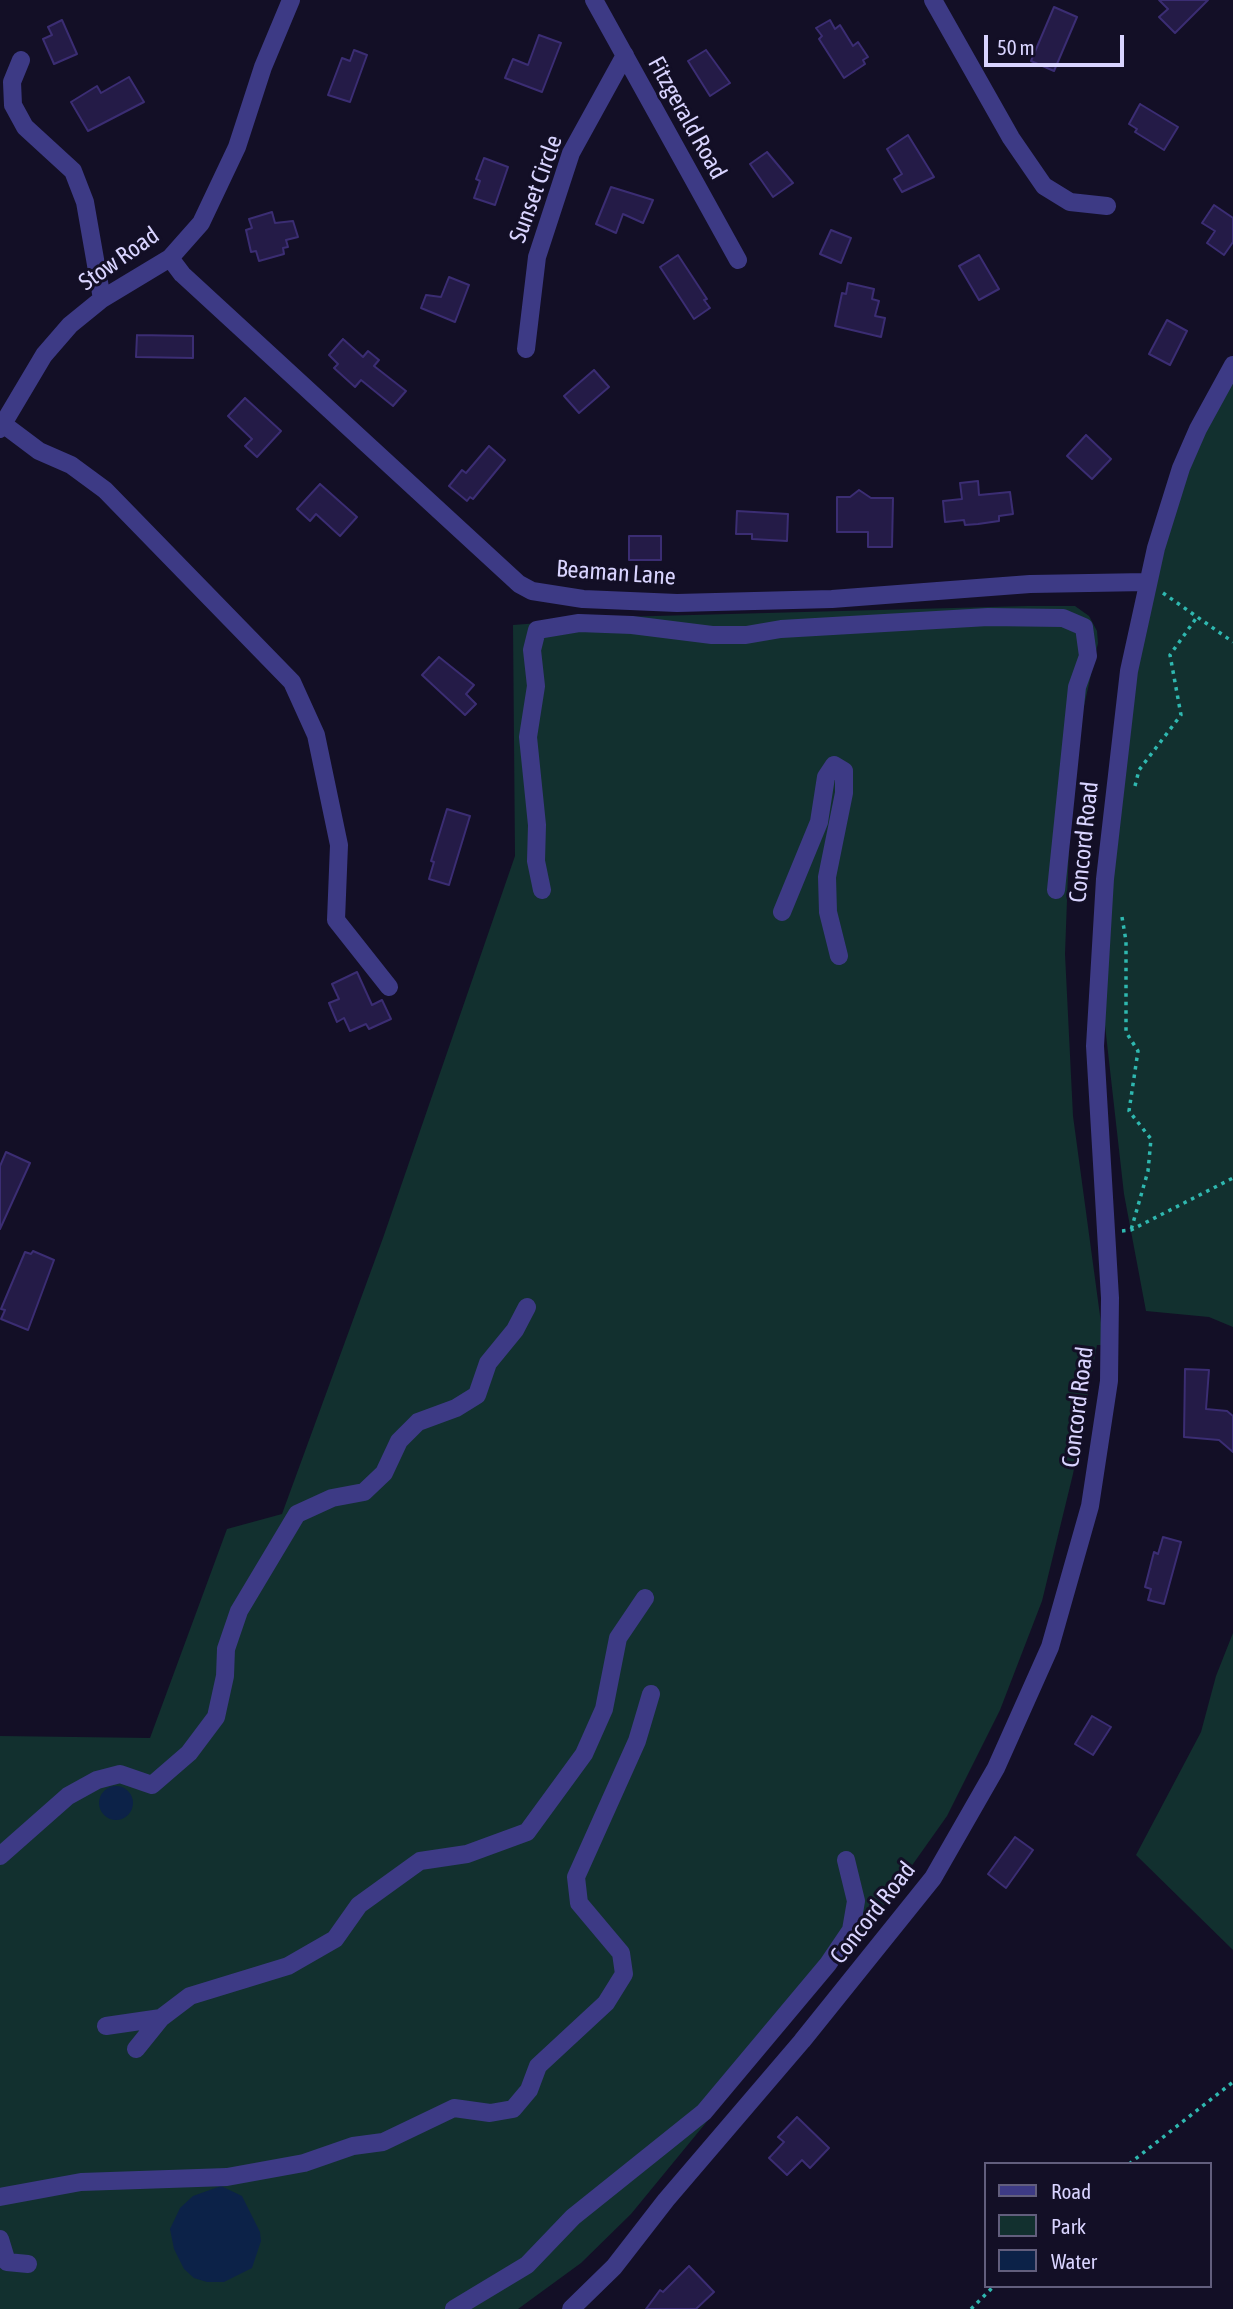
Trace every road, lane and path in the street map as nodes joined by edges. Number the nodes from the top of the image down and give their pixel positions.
1 (291, 0) edge
2 (594, 0) edge
3 (934, 0) edge
4 (625, 55) junction
5 (21, 60) dead end
6 (1107, 206) dead end
7 (170, 258) junction
8 (738, 260) dead end
9 (102, 299) junction
10 (526, 349) dead end
11 (1233, 365) edge
12 (1, 427) edge
13 (1147, 582) junction
14 (1197, 617) junction
15 (1233, 642) edge
16 (1133, 796) dead end
17 (542, 890) dead end
18 (1056, 890) dead end
19 (1120, 907) dead end
20 (782, 912) dead end
21 (839, 956) dead end
22 (389, 986) dead end
23 (1233, 1178) edge
24 (1131, 1230) junction
25 (1107, 1233) junction
26 (527, 1307) dead end
27 (645, 1598) dead end
28 (651, 1693) dead end
29 (0, 1857) edge
30 (846, 1860) dead end
31 (161, 2018) junction
32 (106, 2025) dead end
33 (136, 2049) dead end
34 (1233, 2082) edge
35 (1132, 2162) edge
36 (0, 2197) edge
37 (0, 2239) edge
38 (28, 2264) dead end
39 (992, 2288) edge
40 (454, 2309) edge
41 (571, 2309) edge
42 (971, 2309) edge

1 - 7 street, Stow Road
2 - 4 street, Fitzgerald Road
3 - 6 street
4 - 8 street, Fitzgerald Road
4 - 10 street, Sunset Circle
5 - 9 street
7 - 9 street, Stow Road
7 - 13 street, Beaman Lane
9 - 12 street, Stow Road
11 - 13 street, Concord Road
12 - 22 street
13 - 14 path
13 - 25 street, Concord Road
14 - 15 path
14 - 16 path
17 - 18 street
19 - 24 path
20 - 21 street
23 - 24 path
24 - 25 path
25 - 41 street, Concord Road
26 - 29 street
27 - 31 street
28 - 36 street
30 - 40 street
31 - 32 street
31 - 33 street
34 - 35 path
37 - 38 street
39 - 42 path

